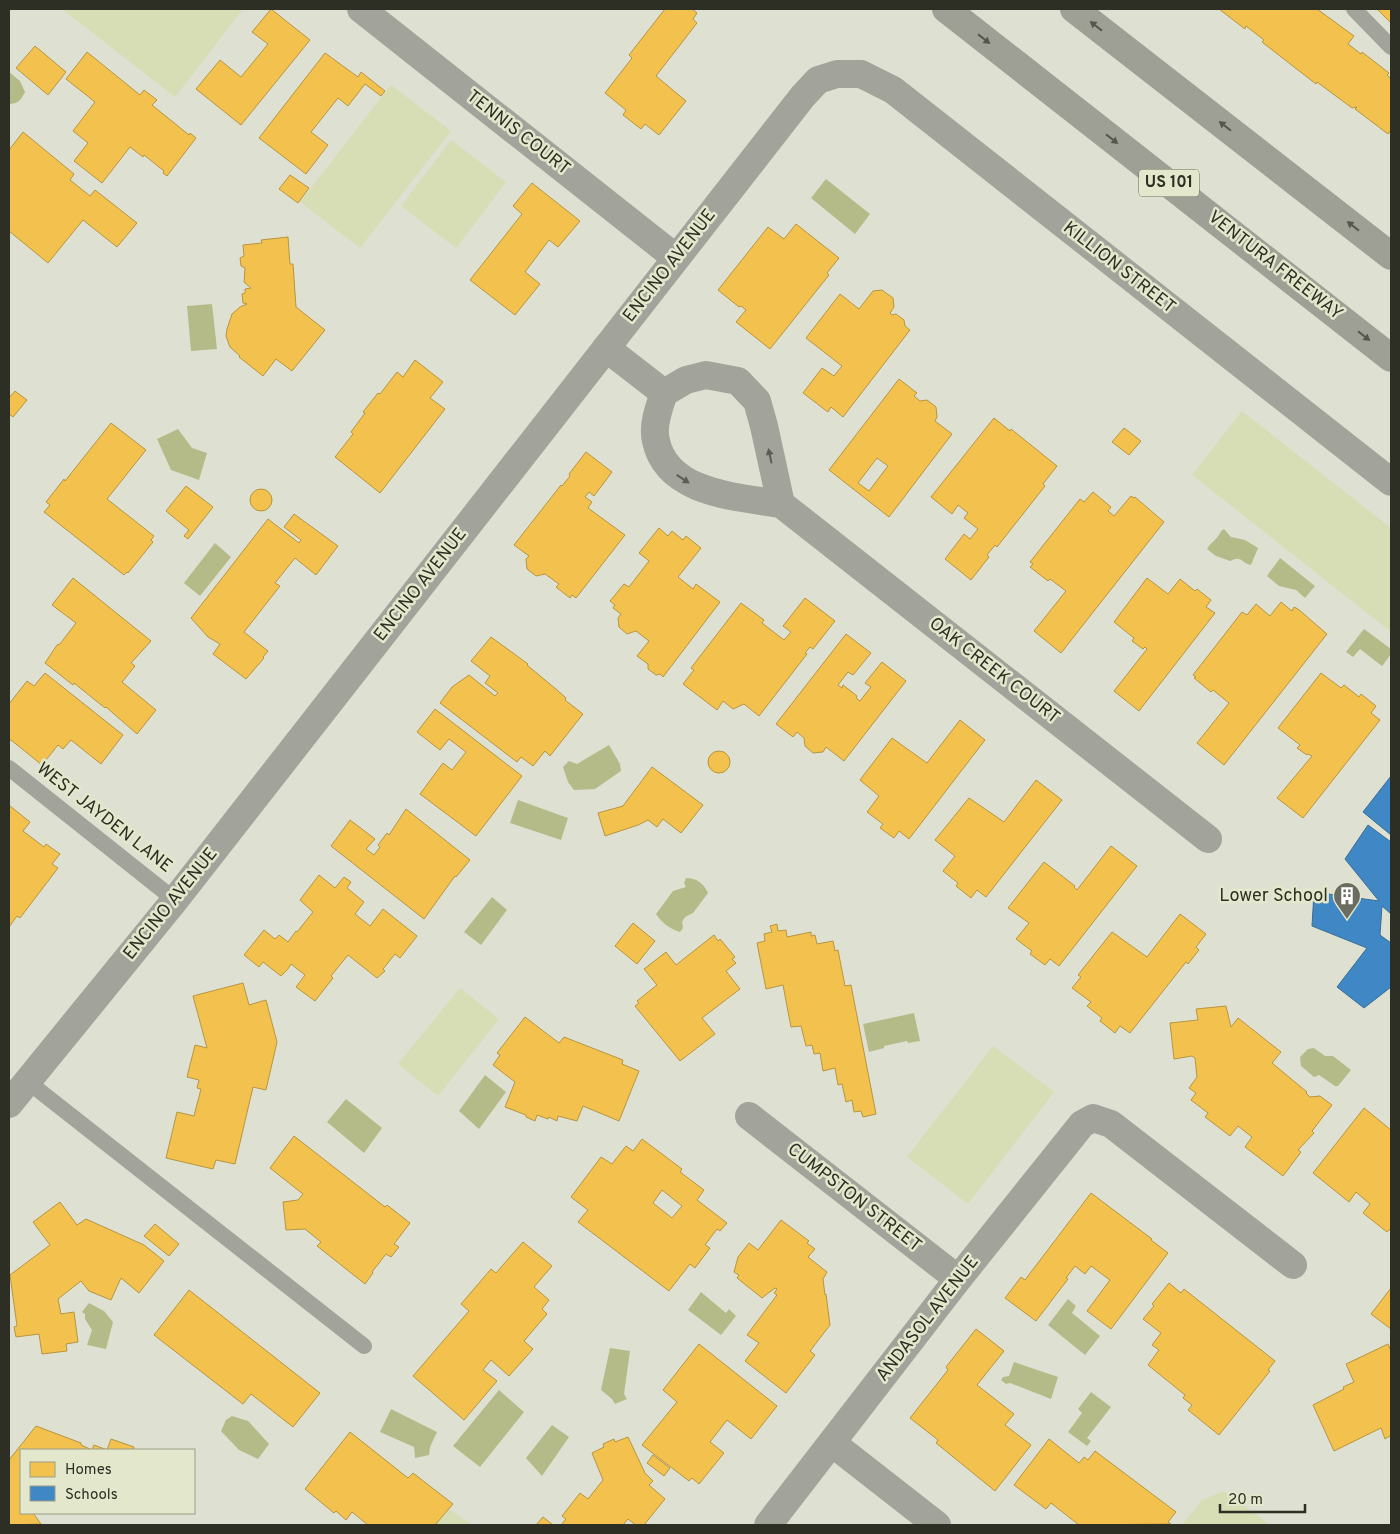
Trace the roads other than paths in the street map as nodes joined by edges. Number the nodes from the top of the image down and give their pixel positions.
1 (360, 9) edge
2 (946, 9) edge
3 (1074, 9) edge
4 (1354, 9) edge
5 (1391, 47) edge
6 (837, 74) joint
7 (1391, 256) edge
8 (676, 258) junction
9 (606, 348) junction
10 (1391, 358) edge
11 (664, 393) junction
12 (1391, 482) edge
13 (781, 504) junction
14 (9, 768) edge
15 (1208, 839) dead end
16 (175, 900) junction
17 (26, 1081) junction
18 (9, 1104) edge
19 (749, 1116) dead end
20 (1293, 1264) dead end
21 (958, 1279) junction
22 (364, 1346) dead end
23 (832, 1443) junction
24 (768, 1525) edge
25 (937, 1525) edge

1 - 8 street, TENNIS COURT
2 -> 10 highway, VENTURA FREEWAY / US 101
7 -> 3 highway
4 - 5 lane
6 - 8 street, ENCINO AVENUE
6 - 12 street, KILLION STREET
8 - 9 street, ENCINO AVENUE
9 - 11 street
9 - 16 street, ENCINO AVENUE
11 -> 13 street, OAK CREEK COURT
13 -> 11 street
13 - 15 street, OAK CREEK COURT
14 - 16 lane, WEST JAYDEN LANE
16 - 17 street, ENCINO AVENUE
17 - 18 street, ENCINO AVENUE
17 - 22 lane
19 - 21 street, CUMPSTON STREET
20 - 21 street, ANDASOL AVENUE
21 - 23 street, ANDASOL AVENUE
23 - 24 street, ANDASOL AVENUE
23 - 25 street

